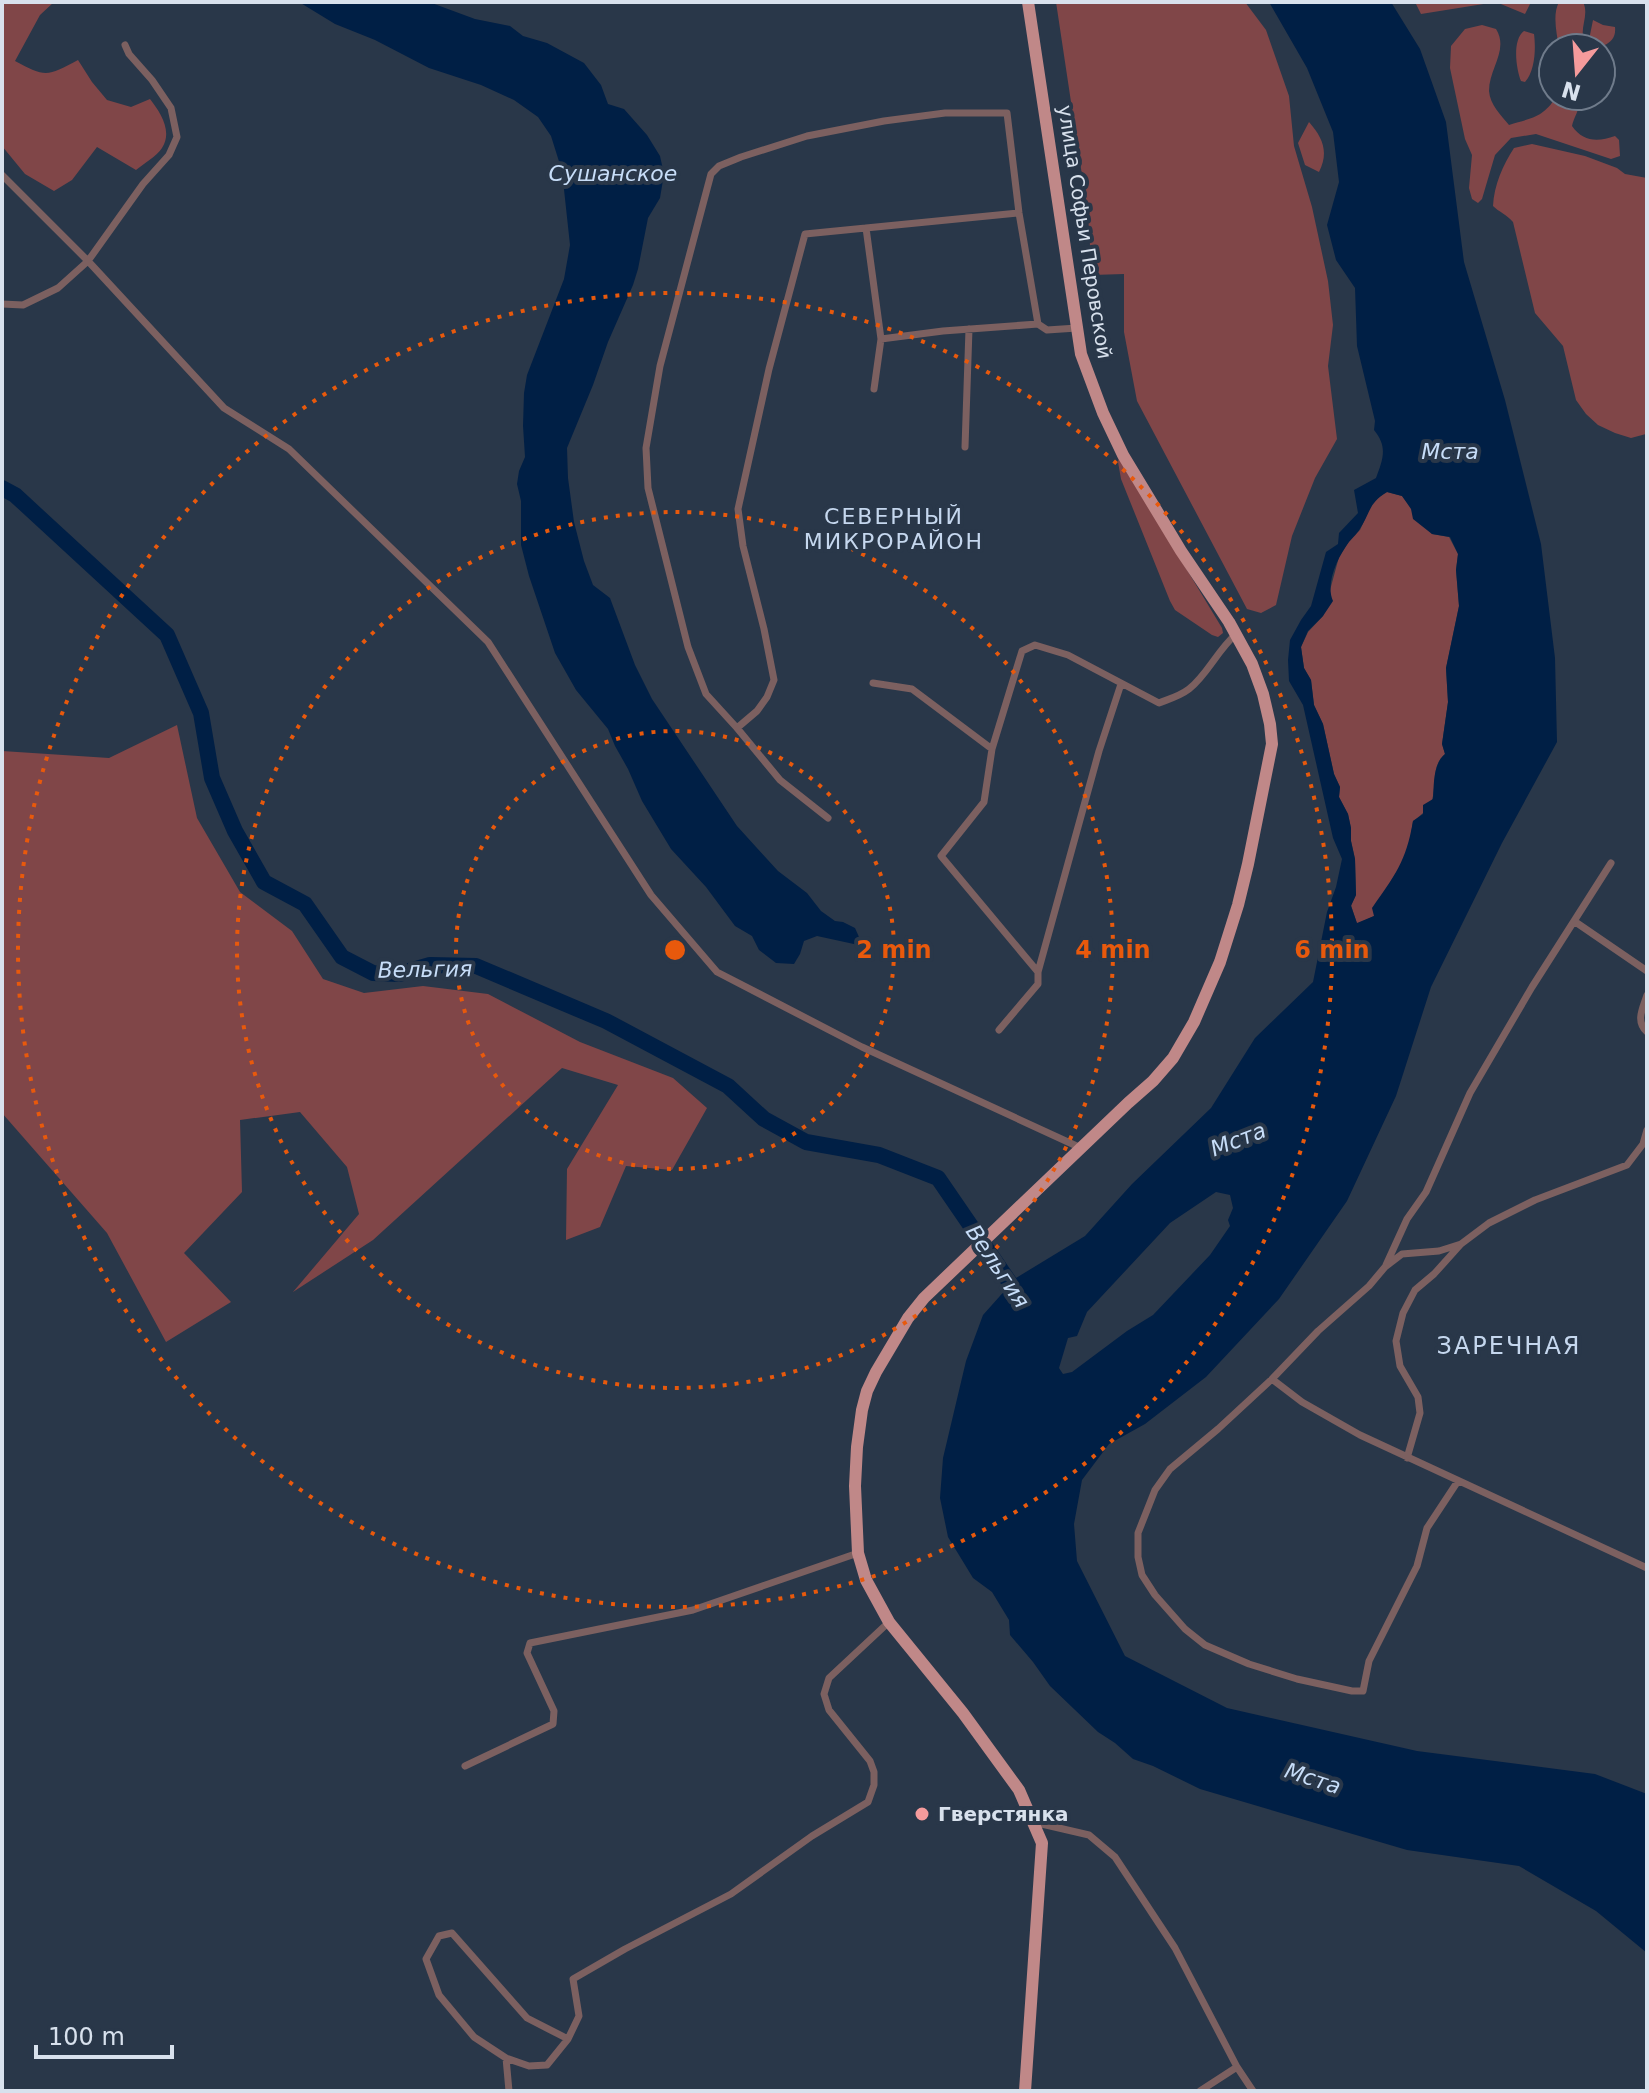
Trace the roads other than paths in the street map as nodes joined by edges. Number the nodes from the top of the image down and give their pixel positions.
1 (1028, 2) edge
2 (125, 45) dead end
3 (2, 175) edge
4 (1019, 213) junction
5 (866, 228) junction
6 (88, 261) junction
7 (2, 304) edge
8 (1038, 324) junction
9 (1077, 328) junction
10 (969, 329) junction
11 (881, 339) junction
12 (874, 389) dead end
13 (965, 447) dead end
14 (1232, 628) junction
15 (873, 683) dead end
16 (1121, 684) junction
17 (737, 728) junction
18 (992, 749) junction
19 (828, 818) dead end
20 (1611, 863) dead end
21 (1574, 921) junction
22 (1647, 971) edge
23 (1038, 972) junction
24 (1647, 995) edge
25 (999, 1030) dead end
26 (1647, 1032) edge
27 (1647, 1130) edge
28 (1081, 1148) junction
29 (1461, 1244) junction
30 (1385, 1267) junction
31 (1272, 1379) junction
32 (1407, 1458) junction
33 (1458, 1481) junction
34 (858, 1553) junction
35 (1647, 1568) edge
36 (889, 1622) junction
37 (465, 1766) dead end
38 (1033, 1822) junction
39 (568, 2039) junction
40 (506, 2058) junction
41 (1237, 2067) junction
42 (509, 2091) edge
43 (1025, 2091) edge
44 (1200, 2091) edge
45 (1253, 2091) edge

1 - 9 main road, улица Софьи Перовской
2 - 6 street
3 - 6 street
4 - 5 street
4 - 8 street
4 - 17 street
5 - 11 street
5 - 17 street
6 - 7 street
6 - 28 street
8 - 9 street
8 - 10 street
9 - 14 main road, улица Софьи Перовской
10 - 11 street
10 - 13 street
11 - 12 street
14 - 16 street
14 - 28 main road, улица Софьи Перовской
15 - 18 street
16 - 18 street
16 - 23 street
17 - 19 street
18 - 23 street
20 - 21 street
21 - 22 street
21 - 30 street
23 - 25 street
24 - 26 street
27 - 29 street
28 - 34 main road, улица Софьи Перовской
29 - 30 street
29 - 32 street
30 - 31 street
31 - 32 street
31 - 33 street
32 - 33 street
33 - 35 street
34 - 36 main road, улица Софьи Перовской
34 - 37 street
36 - 38 main road, улица Софьи Перовской
36 - 39 street
38 - 41 street
38 - 43 main road, улица Софьи Перовской
39 - 40 street
39 - 40 street
40 - 42 street
41 - 44 street
41 - 45 street

